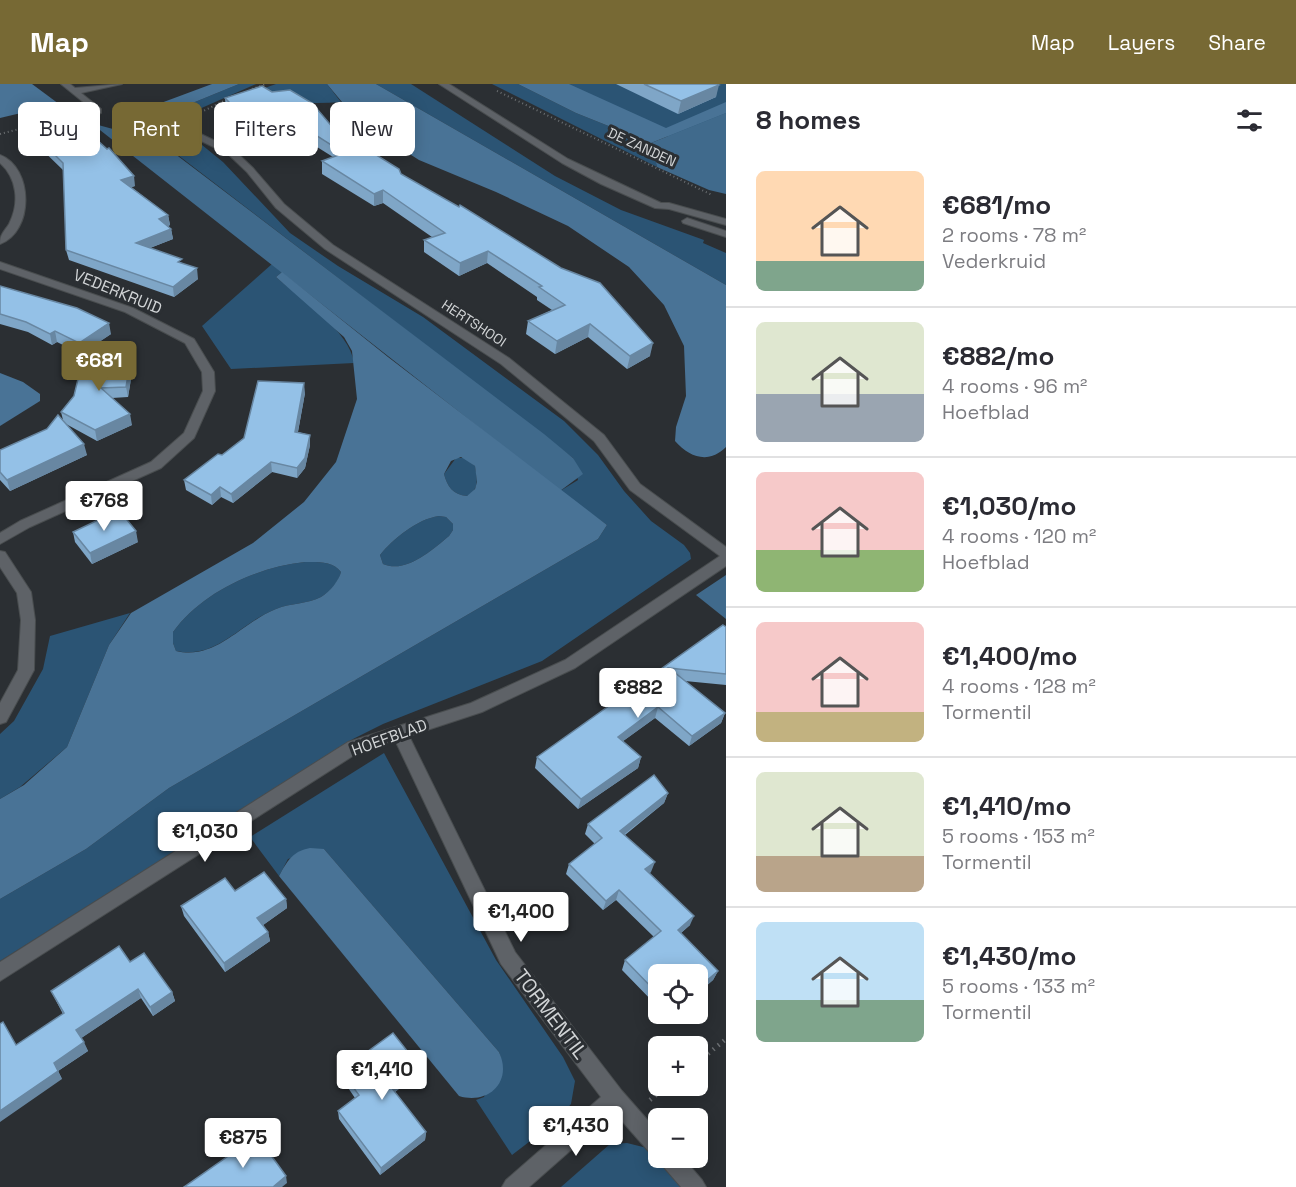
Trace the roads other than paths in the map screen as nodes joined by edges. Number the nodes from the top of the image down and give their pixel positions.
1 (65, 84) edge
2 (118, 84) edge
3 (443, 84) edge
4 (74, 91) junction
5 (87, 102) edge
6 (202, 138) edge
7 (0, 158) edge
8 (659, 206) junction
9 (726, 222) edge
10 (726, 234) edge
11 (0, 241) edge
12 (0, 265) edge
13 (0, 539) edge
14 (726, 554) edge
15 (0, 556) edge
16 (726, 559) edge
17 (0, 718) edge
18 (399, 731) junction
19 (0, 972) edge
20 (615, 1098) junction
21 (648, 1136) edge
22 (678, 1168) edge
23 (513, 1187) edge
24 (695, 1187) edge

1 - 4 street
2 - 4 street
3 - 8 street
4 - 5 street
6 - 14 street, HERTSHOOI
7 - 11 street
8 - 9 street
8 - 10 street
12 - 13 street, VEDERKRUID
15 - 17 street
16 - 18 street, HOEFBLAD
18 - 19 street, HOEFBLAD
18 - 20 street, TORMENTIL
20 - 21 street, TORMENTIL
20 - 23 street
22 - 24 street

